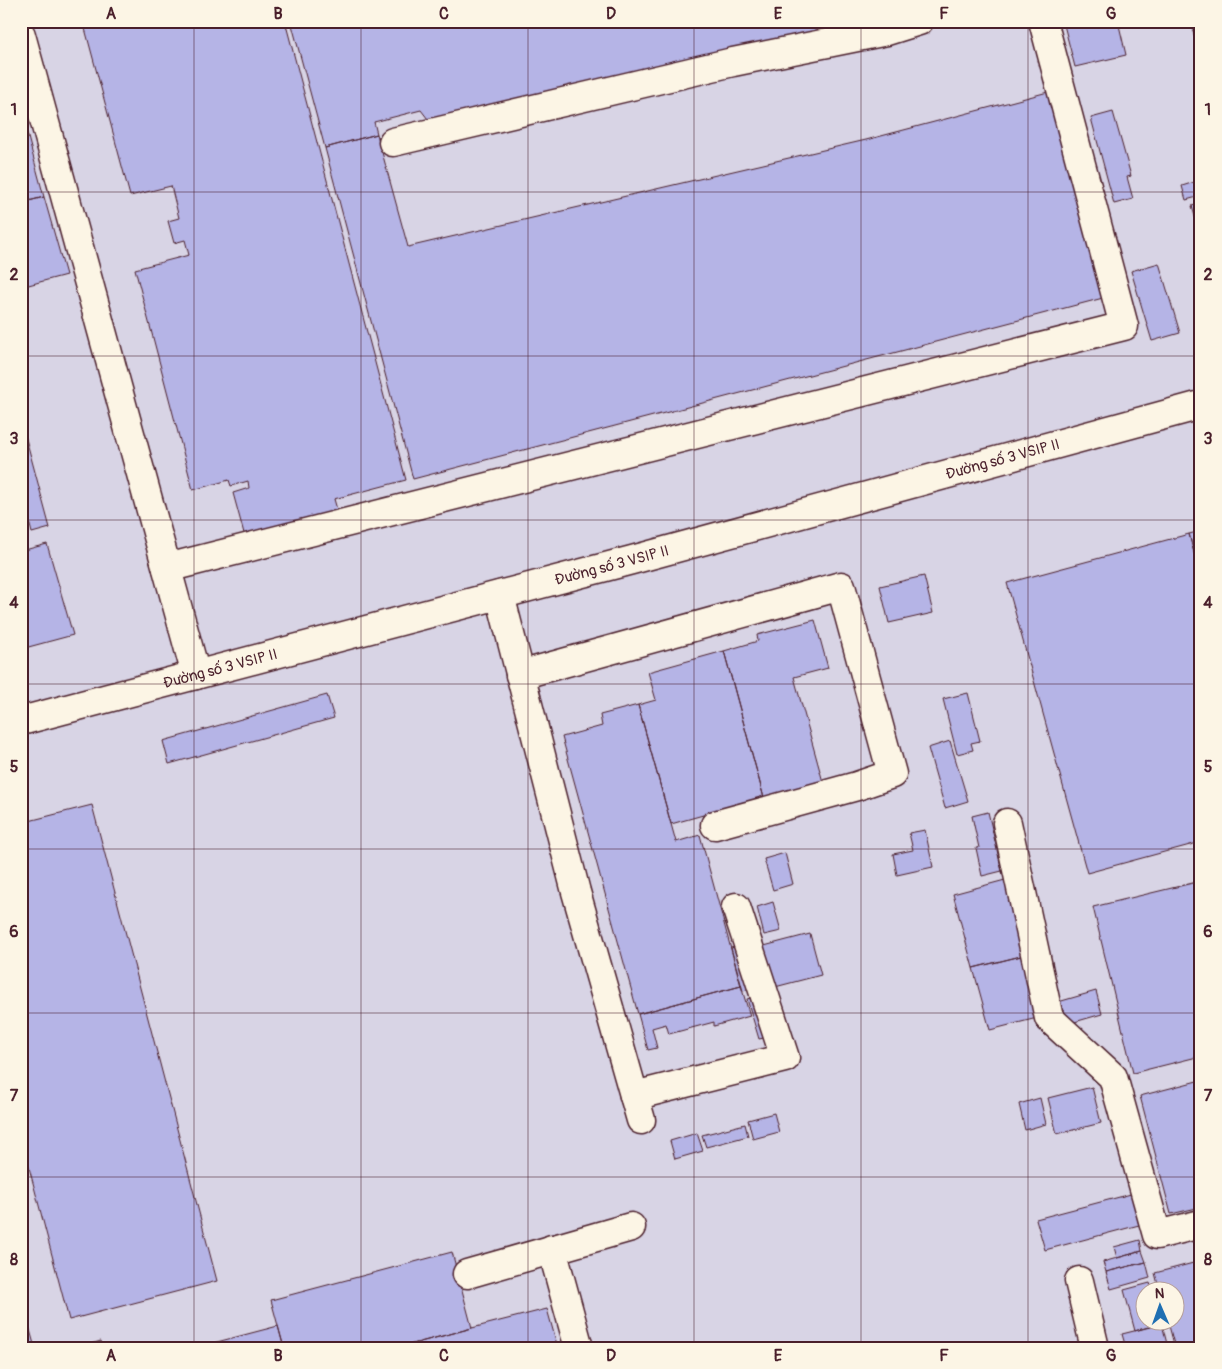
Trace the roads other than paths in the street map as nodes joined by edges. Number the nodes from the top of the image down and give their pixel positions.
1 (919, 21) edge
2 (1043, 21) edge
3 (21, 35) edge
4 (393, 142) dead end
5 (1201, 405) edge
6 (167, 568) junction
7 (500, 595) junction
8 (196, 675) junction
9 (520, 676) junction
10 (21, 721) edge
11 (1007, 823) dead end
12 (715, 825) dead end
13 (736, 907) dead end
14 (1201, 1224) edge
15 (632, 1228) dead end
16 (552, 1249) junction
17 (467, 1274) dead end
18 (1079, 1282) dead end
19 (579, 1348) edge
20 (1095, 1348) edge

1 - 4 street
2 - 6 street
3 - 6 street
5 - 7 street, Đường số 3 VSIP II
6 - 8 street
7 - 8 street, Đường số 3 VSIP II
7 - 9 street
8 - 10 street, Đường số 3 VSIP II
9 - 12 street
9 - 13 street
11 - 14 street
15 - 16 street
16 - 17 street
16 - 19 street
18 - 20 street

